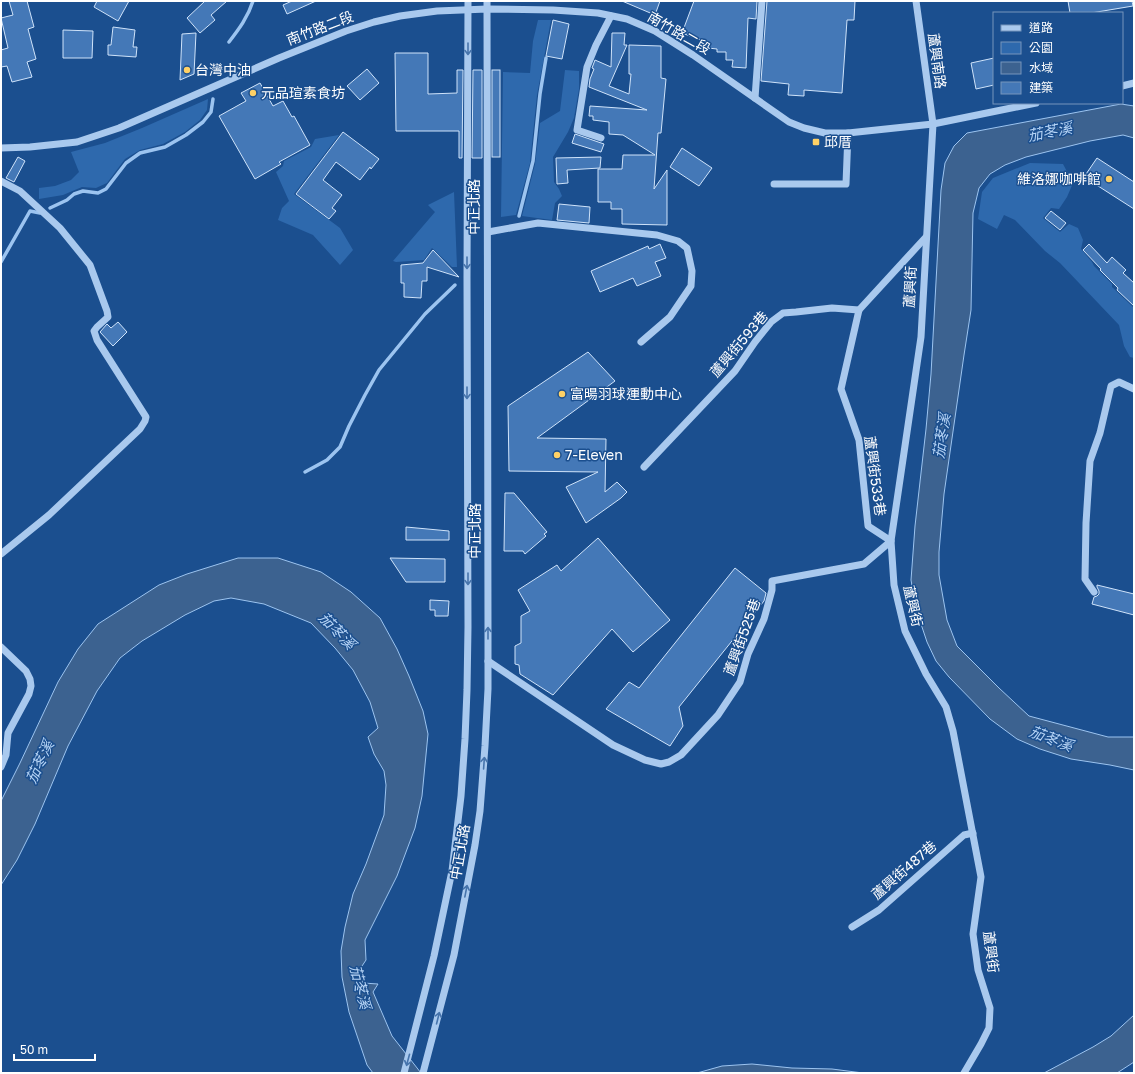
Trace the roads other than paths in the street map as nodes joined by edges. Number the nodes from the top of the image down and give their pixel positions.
1 (468, 1) edge
2 (487, 1) edge
3 (762, 1) edge
4 (916, 1) edge
5 (487, 9) junction
6 (468, 10) junction
7 (611, 16) junction
8 (1134, 83) edge
9 (1123, 86) edge
10 (755, 98) junction
11 (1031, 104) edge
12 (933, 124) junction
13 (848, 133) junction
14 (601, 138) dead end
15 (1, 148) edge
16 (1, 181) edge
17 (774, 184) dead end
18 (488, 232) junction
19 (926, 238) junction
20 (859, 310) junction
21 (641, 342) dead end
22 (1134, 390) edge
23 (644, 467) dead end
24 (891, 541) junction
25 (1, 554) edge
26 (1094, 592) dead end
27 (1, 647) edge
28 (488, 661) junction
29 (1, 767) edge
30 (972, 833) junction
31 (852, 927) dead end
32 (404, 1073) edge
33 (423, 1073) edge
34 (964, 1073) edge

1 - 6 street, 中正北路
2 - 5 street, 中正北路
3 - 10 street
4 - 12 street, 蘆興南路
5 - 6 street, 南竹路二段
5 - 7 street, 南竹路二段
5 - 18 street, 中正北路
6 - 15 street, 南竹路二段
6 -> 32 street, 中正北路
7 - 10 street, 南竹路二段
7 - 14 street
8 - 9 street
10 - 13 street, 南竹路二段
11 - 12 street, 南竹路二段
12 - 13 street, 南竹路二段
12 - 19 street, 蘆興街
13 - 17 street
16 - 25 street
18 - 21 street
28 -> 18 street, 中正北路
19 - 20 street
19 - 24 street, 蘆興街
20 - 23 street, 蘆興街593巷
20 - 24 street, 蘆興街533巷
22 - 26 street
24 - 28 street, 蘆興街525巷
24 - 30 street, 蘆興街
27 - 29 street
33 -> 28 street, 中正北路
30 - 31 street, 蘆興街487巷
30 - 34 street, 蘆興街

